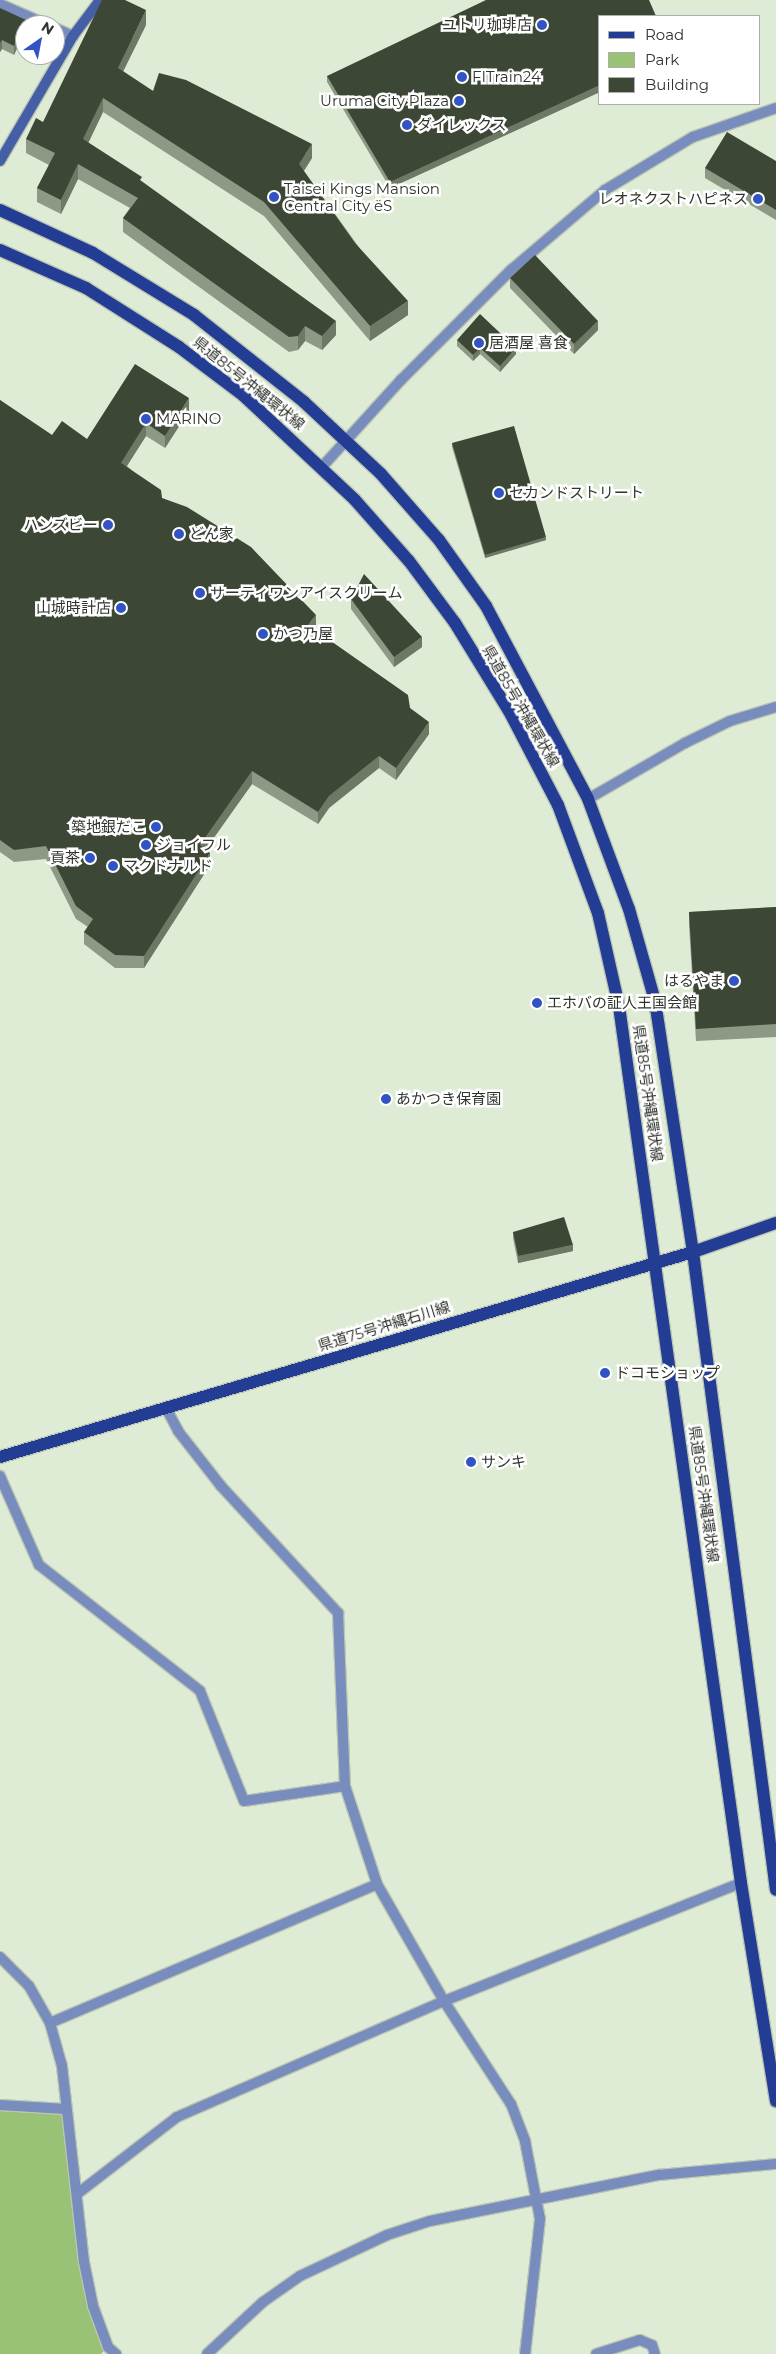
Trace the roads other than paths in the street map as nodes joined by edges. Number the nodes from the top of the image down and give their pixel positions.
1 (100, 0) edge
2 (0, 4) edge
3 (25, 15) edge
4 (65, 32) edge
5 (73, 36) junction
6 (776, 108) edge
7 (0, 161) edge
8 (0, 210) edge
9 (0, 250) edge
10 (347, 440) junction
11 (322, 467) junction
12 (776, 707) edge
13 (588, 798) junction
14 (776, 1223) edge
15 (693, 1252) junction
16 (655, 1262) junction
17 (166, 1408) junction
18 (0, 1457) edge
19 (0, 1476) edge
20 (345, 1786) junction
21 (775, 1872) edge
22 (741, 1883) junction
23 (377, 1884) junction
24 (776, 1890) edge
25 (0, 1956) edge
26 (444, 2002) junction
27 (50, 2023) junction
28 (776, 2101) edge
29 (0, 2105) edge
30 (65, 2109) junction
31 (776, 2164) edge
32 (77, 2194) junction
33 (538, 2198) junction
34 (116, 2354) edge
35 (206, 2354) edge
36 (525, 2354) edge
37 (596, 2354) edge
38 (655, 2354) edge

1 - 5 main road
2 - 3 street
4 - 5 street
5 - 7 main road
6 - 10 street
8 - 10 main road, 県道85号沖縄環状線
9 - 11 main road, 県道85号沖縄環状線
10 - 11 street
10 - 13 main road, 県道85号沖縄環状線
11 - 16 main road, 県道85号沖縄環状線
12 - 13 street
13 - 15 main road, 県道85号沖縄環状線
14 - 15 main road, 県道75号沖縄石川線
15 - 16 main road, 県道75号沖縄石川線
15 - 21 main road, 県道85号沖縄環状線
16 - 17 main road, 県道75号沖縄石川線
16 - 22 main road, 県道85号沖縄環状線
17 - 18 main road, 県道75号沖縄石川線
17 - 20 street
19 - 20 street
20 - 23 street
21 - 24 main road, 県道85号沖縄環状線
22 - 26 street
22 - 28 main road, 県道85号沖縄環状線
23 - 26 street
23 - 27 street
25 - 27 street
26 - 32 street
26 - 33 street
27 - 30 street
29 - 30 street
30 - 32 street
31 - 33 street
32 - 34 street
33 - 35 street
33 - 36 street
37 - 38 street

